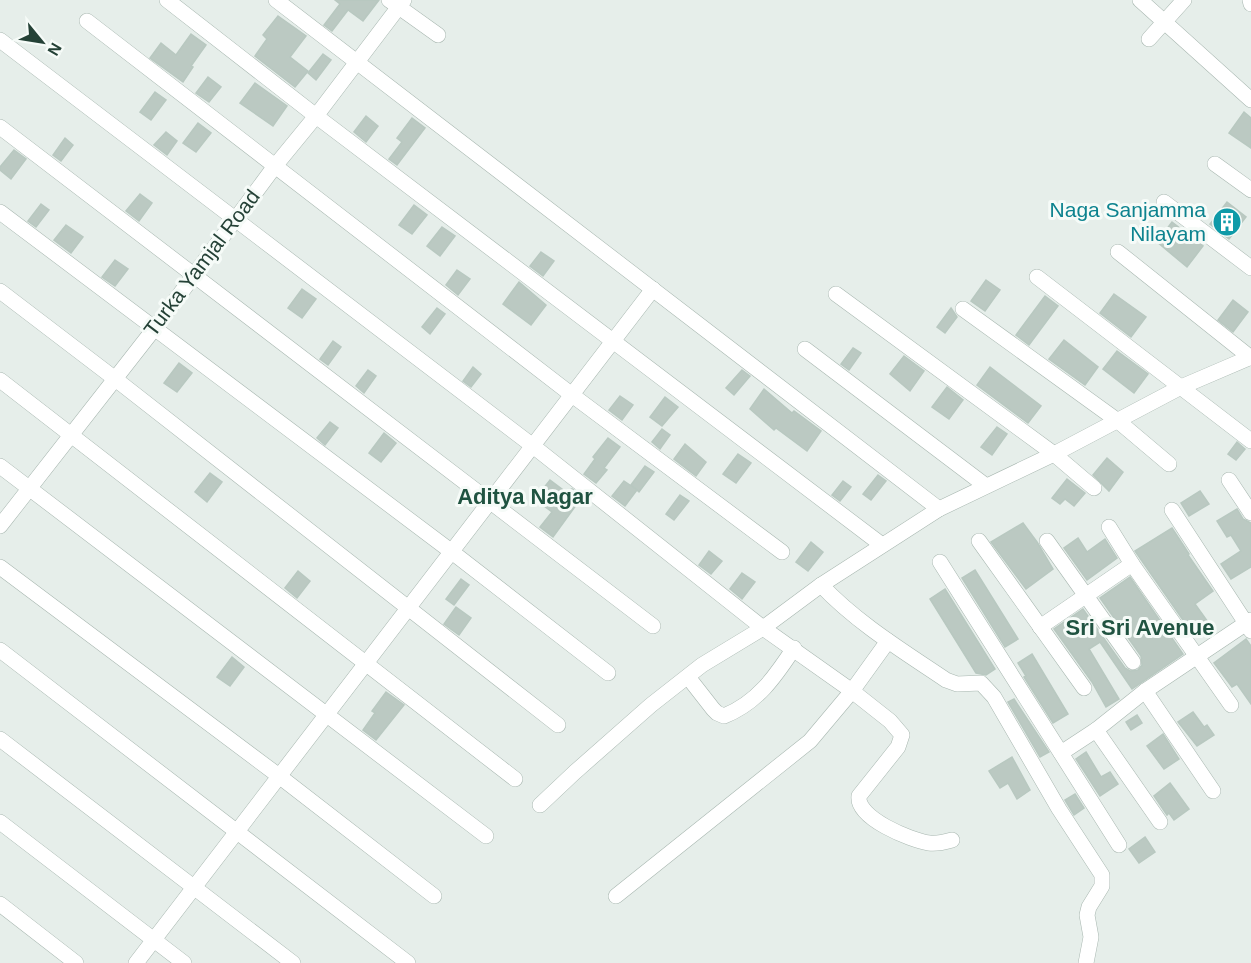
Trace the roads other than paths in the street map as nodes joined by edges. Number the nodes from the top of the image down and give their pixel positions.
1 (167, 0) edge
2 (276, 0) edge
3 (1140, 0) edge
4 (1184, 0) edge
5 (397, 2) edge
6 (87, 21) dead end
7 (1164, 22) junction
8 (438, 35) dead end
9 (1149, 39) dead end
10 (0, 40) edge
11 (356, 62) junction
12 (1251, 100) edge
13 (316, 116) junction
14 (0, 127) edge
15 (1215, 164) dead end
16 (275, 166) junction
17 (1251, 190) edge
18 (1164, 202) dead end
19 (0, 212) edge
20 (235, 219) junction
21 (1118, 252) dead end
22 (1251, 268) edge
23 (193, 276) junction
24 (1037, 277) dead end
25 (653, 289) junction
26 (0, 291) edge
27 (836, 294) dead end
28 (963, 309) dead end
29 (154, 328) junction
30 (613, 342) junction
31 (805, 349) dead end
32 (1251, 358) edge
33 (114, 378) junction
34 (0, 380) edge
35 (1181, 387) junction
36 (572, 395) junction
37 (1118, 421) junction
38 (71, 434) junction
39 (1251, 441) edge
40 (533, 446) junction
41 (1054, 454) junction
42 (1169, 464) dead end
43 (0, 466) edge
44 (1229, 480) dead end
45 (986, 486) junction
46 (30, 488) junction
47 (1094, 488) dead end
48 (490, 501) junction
49 (939, 509) junction
50 (1172, 510) dead end
51 (1251, 513) edge
52 (0, 526) edge
53 (1109, 527) dead end
54 (979, 541) dead end
55 (1047, 541) dead end
56 (882, 545) junction
57 (452, 552) junction
58 (782, 552) dead end
59 (940, 562) dead end
60 (1132, 564) junction
61 (0, 567) edge
62 (821, 585) junction
63 (1085, 596) junction
64 (408, 608) junction
65 (1249, 625) edge
66 (653, 626) dead end
67 (1040, 627) junction
68 (763, 628) junction
69 (888, 641) junction
70 (794, 648) junction
71 (0, 650) edge
72 (1198, 656) junction
73 (1133, 662) dead end
74 (365, 664) junction
75 (608, 673) dead end
76 (688, 676) junction
77 (1084, 688) dead end
78 (852, 691) junction
79 (1145, 691) junction
80 (1231, 705) dead end
81 (327, 714) junction
82 (558, 725) dead end
83 (1096, 730) junction
84 (0, 739) edge
85 (1061, 753) junction
86 (279, 776) junction
87 (515, 779) dead end
88 (1213, 790) dead end
89 (540, 805) dead end
90 (0, 822) edge
91 (1160, 822) dead end
92 (236, 831) junction
93 (486, 836) dead end
94 (952, 840) dead end
95 (1119, 845) dead end
96 (193, 888) junction
97 (434, 896) dead end
98 (616, 896) dead end
99 (0, 904) edge
100 (154, 940) junction
101 (76, 963) edge
102 (136, 963) edge
103 (184, 963) edge
104 (293, 963) edge
105 (408, 963) edge
106 (1086, 963) edge

1 - 13 street
2 - 11 street
3 - 7 street
4 - 7 street
5 - 8 street
5 - 11 street, Turka Yamjal Road
6 - 16 street
7 - 9 street
7 - 12 street
10 - 20 street
11 - 13 street, Turka Yamjal Road
11 - 25 street
13 - 16 street, Turka Yamjal Road
13 - 30 street
14 - 23 street
15 - 17 street
16 - 20 street, Turka Yamjal Road
16 - 36 street
18 - 22 street
19 - 29 street
20 - 23 street, Turka Yamjal Road
20 - 40 street
21 - 32 street
23 - 29 street, Turka Yamjal Road
23 - 48 street
24 - 35 street
25 - 30 street
25 - 49 street
26 - 33 street
27 - 41 street
28 - 37 street
29 - 33 street, Turka Yamjal Road
29 - 57 street
30 - 36 street
30 - 56 street
31 - 45 street
32 - 35 street
33 - 38 street, Turka Yamjal Road
33 - 64 street
34 - 38 street
35 - 37 street
35 - 39 street
36 - 40 street
36 - 58 street
37 - 41 street
37 - 42 street
38 - 46 street, Turka Yamjal Road
38 - 74 street
40 - 48 street
40 - 68 street
41 - 45 street
41 - 47 street
43 - 46 street
44 - 51 street
45 - 49 street
46 - 52 street, Turka Yamjal Road
46 - 81 street
48 - 57 street
48 - 66 street
49 - 56 street
50 - 65 street
53 - 60 street
54 - 67 street
55 - 63 street
56 - 62 street
57 - 64 street
57 - 75 street
59 - 85 street
60 - 63 street
60 - 72 street
61 - 86 street
62 - 68 street
62 - 69 street
63 - 67 street
63 - 73 street
64 - 74 street
64 - 82 street
65 - 72 street
67 - 77 street
68 - 70 street
68 - 76 street
69 - 78 street
69 - 106 street
70 - 76 street
70 - 78 street
71 - 92 street
72 - 79 street
72 - 80 street
74 - 81 street
74 - 87 street
76 - 89 street
78 - 94 street
78 - 98 street
79 - 83 street
79 - 88 street
81 - 86 street
81 - 93 street
83 - 85 street
83 - 91 street
84 - 96 street
85 - 95 street
86 - 92 street
86 - 97 street
90 - 100 street
92 - 96 street
92 - 105 street
96 - 100 street
96 - 104 street
99 - 101 street
100 - 102 street
100 - 103 street

